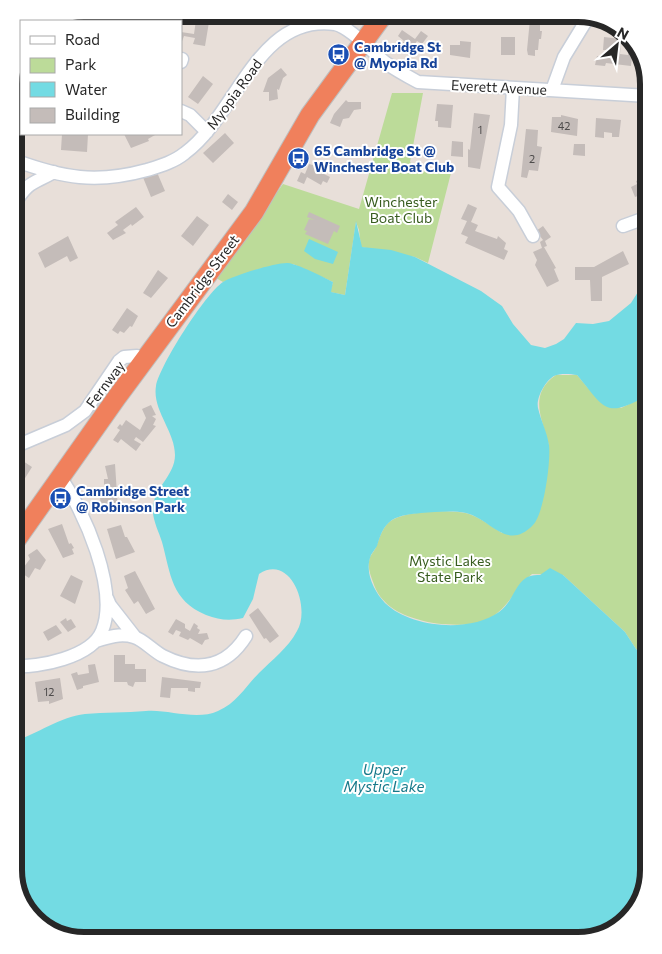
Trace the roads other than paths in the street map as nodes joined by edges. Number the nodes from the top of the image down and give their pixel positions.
1 (377, 23) edge
2 (585, 23) edge
3 (362, 44) junction
4 (513, 88) junction
5 (552, 90) junction
6 (640, 96) edge
7 (182, 111) edge
8 (207, 132) junction
9 (23, 163) edge
10 (54, 172) junction
11 (23, 190) edge
12 (640, 220) edge
13 (623, 226) dead end
14 (533, 236) dead end
15 (143, 361) junction
16 (23, 443) edge
17 (60, 477) junction
18 (23, 530) edge
19 (106, 593) junction
20 (246, 636) dead end
21 (135, 638) junction
22 (96, 641) junction
23 (23, 666) edge

1 - 3 highway, Cambridge Street
2 - 5 street
3 - 4 street, Everett Avenue
3 - 8 street, Myopia Road
3 - 15 highway, Cambridge Street
4 - 5 street, Everett Avenue
4 - 14 street
5 - 6 street, Everett Avenue
7 - 8 street
8 - 10 street, Myopia Road
9 - 10 street, Myopia Road
10 - 11 street
12 - 13 street
15 - 16 street, Fernway
15 - 17 highway, Cambridge Street
17 - 18 highway, Cambridge Street
17 - 19 street
19 - 21 street
19 - 22 street
20 - 21 street
21 - 22 street
22 - 23 street

